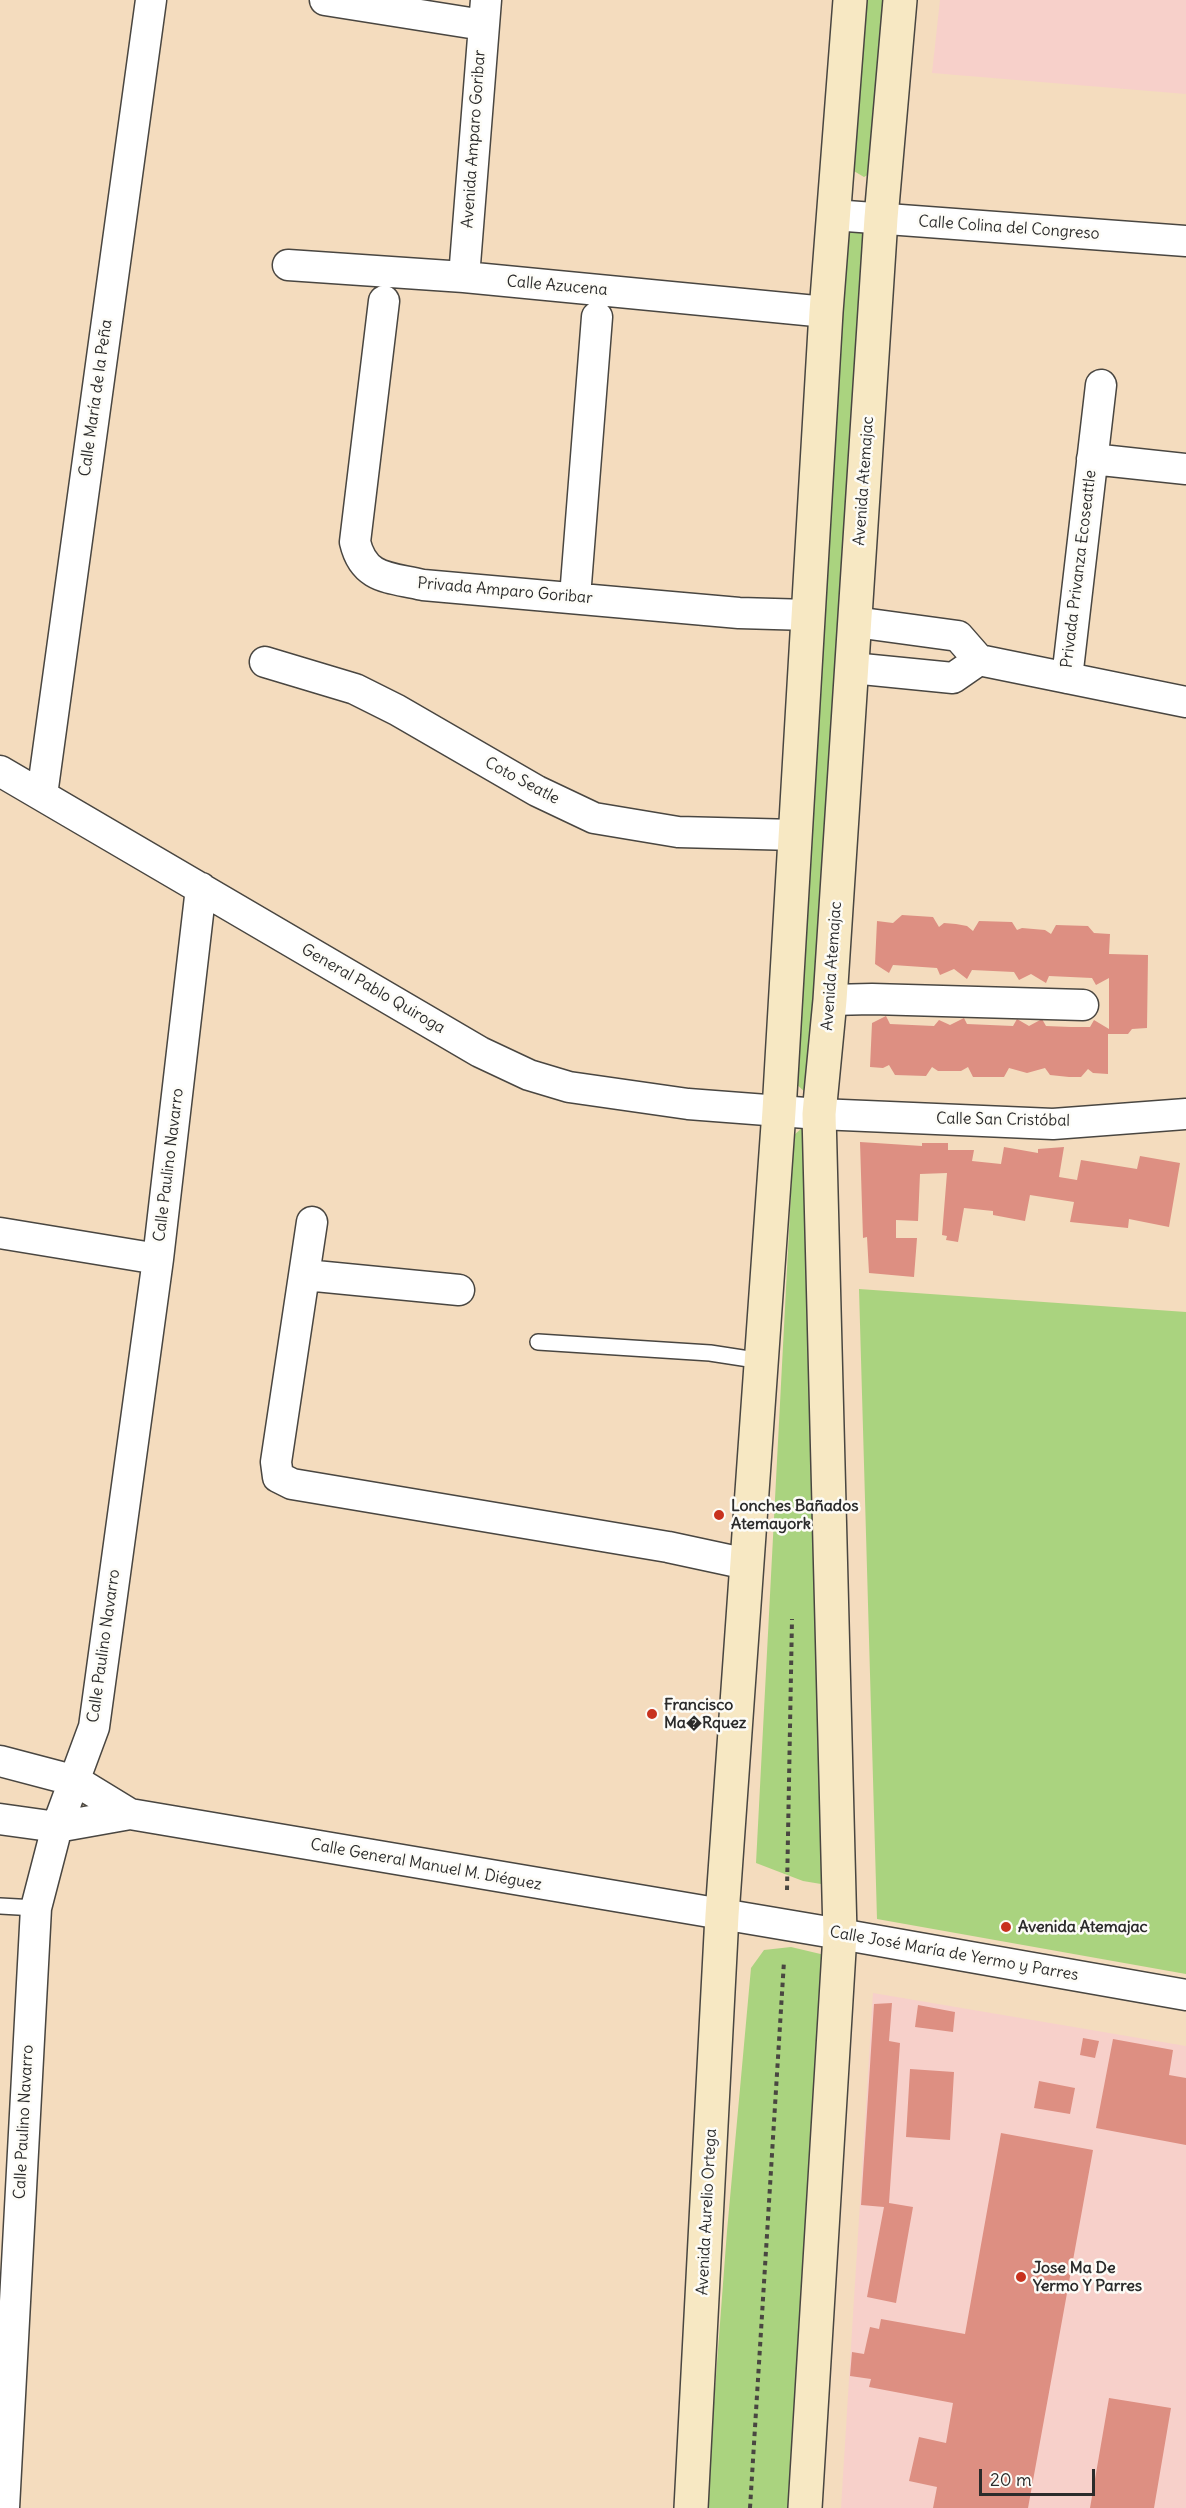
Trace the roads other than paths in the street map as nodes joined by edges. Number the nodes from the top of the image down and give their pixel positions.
1 (151, 0) edge
2 (325, 0) edge
3 (850, 0) edge
4 (900, 0) edge
5 (484, 13) edge
6 (833, 215) junction
7 (881, 218) junction
8 (1186, 241) edge
9 (288, 266) dead end
10 (464, 278) junction
11 (384, 301) dead end
12 (826, 312) junction
13 (597, 317) dead end
14 (1101, 385) dead end
15 (1092, 459) junction
16 (1186, 469) edge
17 (576, 597) junction
18 (809, 615) junction
19 (855, 622) junction
20 (979, 660) junction
21 (265, 662) dead end
22 (852, 668) junction
23 (1067, 678) junction
24 (1186, 702) edge
25 (0, 771) edge
26 (42, 795) junction
27 (796, 835) junction
28 (201, 888) junction
29 (830, 1000) junction
30 (1083, 1005) dead end
31 (779, 1112) junction
32 (819, 1114) junction
33 (1186, 1114) edge
34 (312, 1222) dead end
35 (0, 1233) edge
36 (158, 1259) junction
37 (305, 1275) junction
38 (459, 1290) dead end
39 (538, 1342) dead end
40 (762, 1361) junction
41 (747, 1564) junction
42 (0, 1761) edge
43 (76, 1780) junction
44 (130, 1814) junction
45 (0, 1819) edge
46 (57, 1827) junction
47 (0, 1906) edge
48 (36, 1908) junction
49 (722, 1915) junction
50 (840, 1934) junction
51 (1186, 1995) edge
52 (4, 2508) edge
53 (691, 2508) edge
54 (805, 2508) edge

1 - 26 street, Calle María de la Peña
2 - 5 street
3 - 6 main road
4 - 7 main road, Avenida Atemajac
5 - 10 street, Avenida Amparo Goribar
6 - 7 street, Calle Colina del Congreso
6 - 12 main road
7 - 8 street, Calle Colina del Congreso
7 - 19 main road, Avenida Atemajac
9 - 10 street, Calle Azucena
10 - 12 street, Calle Azucena
11 - 17 street, Privada Amparo Goribar
12 - 18 main road
13 - 17 street
14 - 15 street, Privada Privanza Ecoseattle
15 - 16 street, Privada Privanza Ecoseattle
15 - 23 street, Privada Privanza Ecoseattle
17 - 18 street, Privada Amparo Goribar
18 - 27 main road
19 - 20 street
19 - 22 main road, Avenida Atemajac
20 - 22 street
20 - 23 street
21 - 27 street, Coto Seatle
22 - 29 main road, Avenida Atemajac
23 - 24 street
25 - 26 street, General Pablo Quiroga
26 - 28 street, General Pablo Quiroga
27 - 31 main road
28 - 31 street, General Pablo Quiroga
28 - 36 street, Calle Paulino Navarro
29 - 30 street
29 - 32 main road, Avenida Atemajac
31 - 32 street, General Pablo Quiroga
31 - 40 main road
32 - 33 street, Calle San Cristóbal
32 - 50 main road, Avenida Atemajac
34 - 37 street
35 - 36 street
36 - 43 street, Calle Paulino Navarro
37 - 38 street
37 - 41 street
39 - 40 lane
40 - 41 main road
41 - 49 main road
42 - 43 street, Calle General Manuel M. Diéguez
43 - 44 street, Calle General Manuel M. Diéguez
43 - 46 street, Calle Paulino Navarro
44 - 46 street, Calle General Manuel M. Diéguez
44 - 49 street, Calle General Manuel M. Diéguez
45 - 46 street, Calle General Manuel M. Diéguez
46 - 48 street, Calle Paulino Navarro
47 - 48 lane
48 - 52 street, Calle Paulino Navarro
49 - 50 street, Calle José María de Yermo y Parres
49 - 53 main road, Avenida Aurelio Ortega
50 - 51 street, Calle José María de Yermo y Parres
50 - 54 main road

